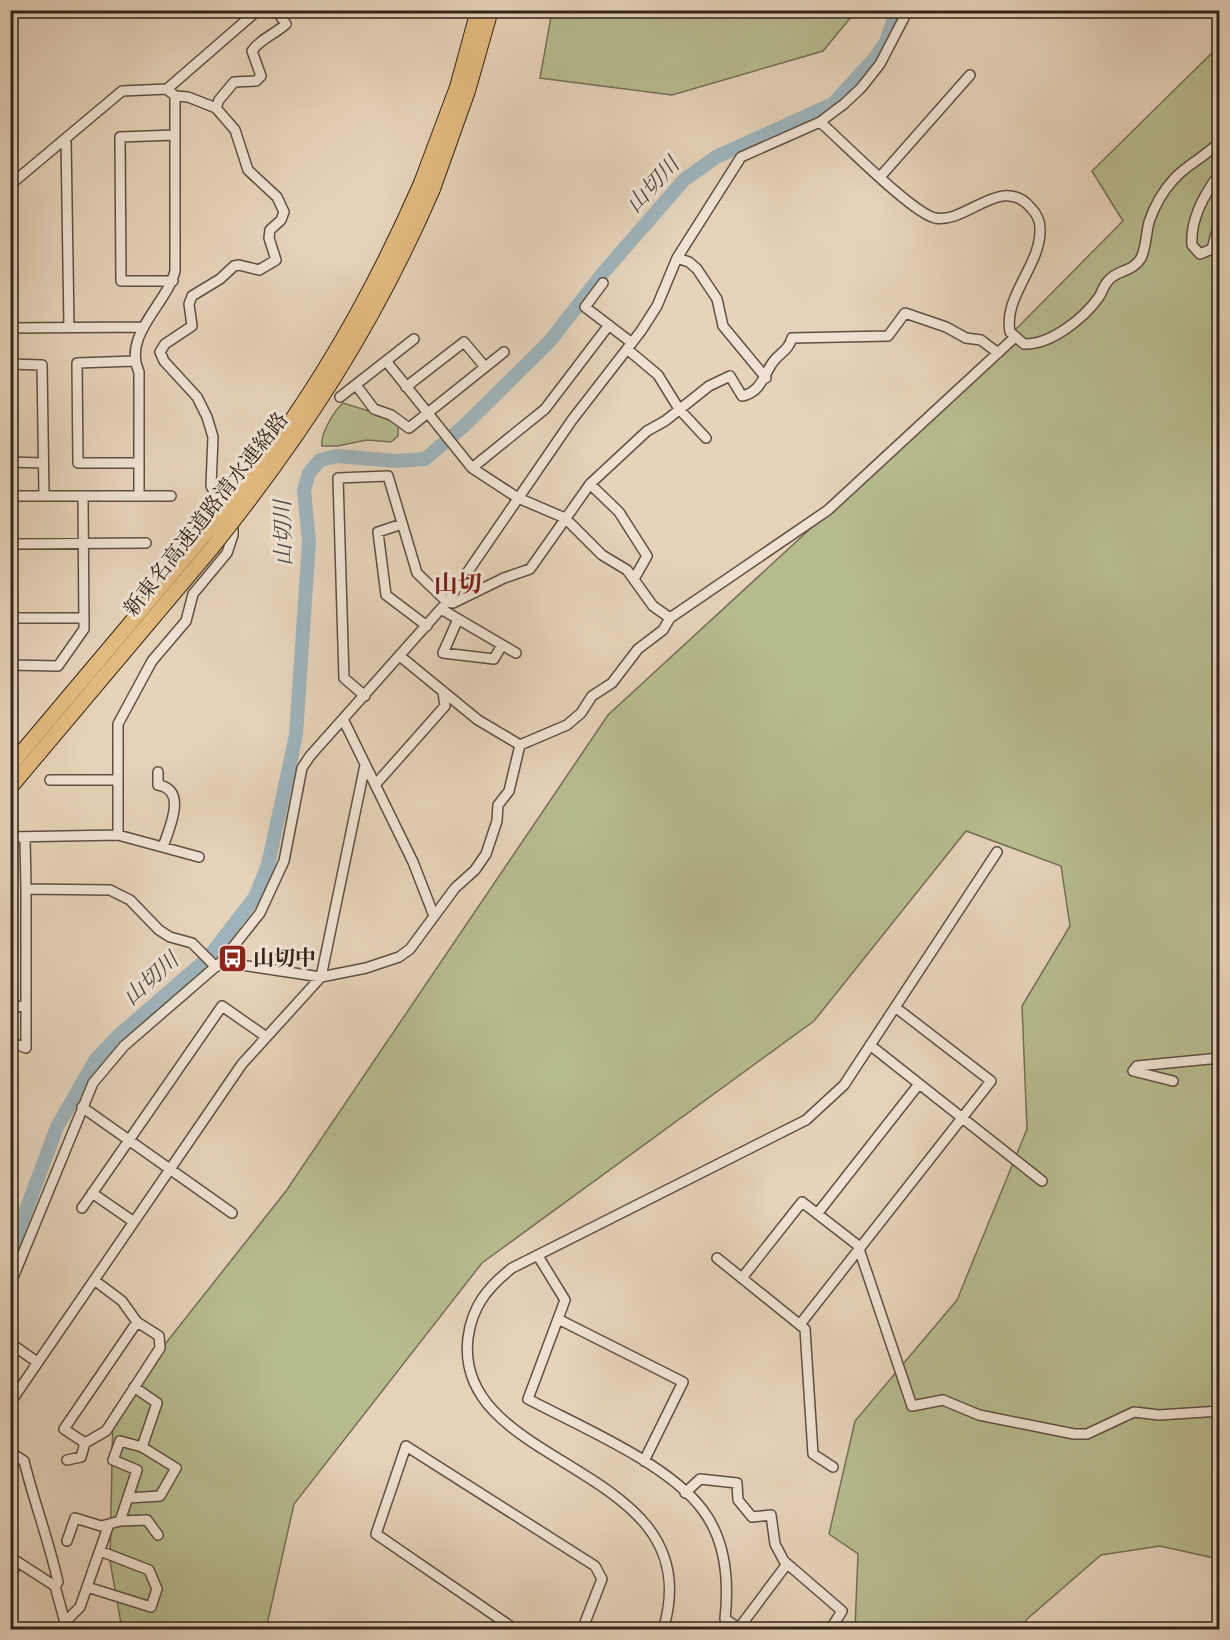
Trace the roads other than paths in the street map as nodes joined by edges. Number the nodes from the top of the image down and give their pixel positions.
1 (258, 10) edge
2 (276, 10) edge
3 (478, 10) edge
4 (491, 10) edge
5 (908, 10) edge
6 (970, 75) dead end
7 (171, 92) junction
8 (216, 108) junction
9 (820, 122) junction
10 (175, 135) junction
11 (66, 139) junction
12 (1220, 141) edge
13 (1220, 173) edge
14 (880, 177) junction
15 (10, 185) edge
16 (427, 186) junction
17 (1220, 219) edge
18 (676, 258) junction
19 (173, 281) junction
20 (603, 283) dead end
21 (609, 325) junction
22 (69, 327) junction
23 (143, 327) junction
24 (10, 328) edge
25 (1014, 338) junction
26 (414, 339) dead end
27 (630, 346) junction
28 (504, 352) dead end
29 (998, 353) junction
30 (135, 361) junction
31 (386, 362) junction
32 (10, 364) edge
33 (485, 367) junction
34 (766, 378) junction
35 (356, 385) junction
36 (406, 387) junction
37 (340, 397) dead end
38 (680, 409) junction
39 (428, 413) junction
40 (706, 438) dead end
41 (10, 462) edge
42 (43, 463) junction
43 (139, 463) junction
44 (472, 468) junction
45 (590, 484) junction
46 (10, 496) edge
47 (44, 496) junction
48 (83, 496) junction
49 (139, 496) junction
50 (171, 496) dead end
51 (518, 498) junction
52 (565, 518) junction
53 (402, 524) junction
54 (84, 543) junction
55 (146, 543) dead end
56 (10, 544) edge
57 (634, 579) junction
58 (444, 605) junction
59 (10, 618) edge
60 (84, 618) junction
61 (670, 618) junction
62 (458, 619) junction
63 (427, 626) junction
64 (502, 645) junction
65 (516, 653) dead end
66 (401, 657) junction
67 (10, 665) edge
68 (443, 692) junction
69 (365, 696) junction
70 (343, 719) junction
71 (520, 745) junction
72 (365, 765) junction
73 (16, 770) edge
74 (158, 772) dead end
75 (50, 780) dead end
76 (117, 780) junction
77 (375, 785) junction
78 (10, 788) edge
79 (118, 835) junction
80 (10, 837) edge
81 (25, 837) junction
82 (163, 848) junction
83 (998, 852) dead end
84 (199, 857) dead end
85 (26, 889) junction
86 (434, 916) junction
87 (216, 963) junction
88 (321, 977) junction
89 (26, 1006) junction
90 (10, 1007) edge
91 (895, 1007) junction
92 (265, 1036) junction
93 (10, 1042) edge
94 (870, 1045) junction
95 (1220, 1058) edge
96 (1173, 1081) dead end
97 (920, 1084) junction
98 (82, 1107) junction
99 (963, 1118) junction
100 (129, 1140) junction
101 (171, 1170) junction
102 (1042, 1181) dead end
103 (92, 1193) junction
104 (82, 1208) dead end
105 (232, 1213) dead end
106 (817, 1214) junction
107 (134, 1222) junction
108 (859, 1248) junction
109 (538, 1256) junction
110 (717, 1258) dead end
111 (15, 1261) edge
112 (742, 1278) junction
113 (94, 1280) junction
114 (10, 1285) edge
115 (558, 1319) junction
116 (137, 1322) junction
117 (801, 1323) junction
118 (10, 1343) edge
119 (37, 1362) junction
120 (134, 1387) junction
121 (10, 1403) edge
122 (1220, 1411) edge
123 (85, 1443) junction
124 (142, 1447) junction
125 (10, 1452) edge
126 (67, 1460) dead end
127 (644, 1461) junction
128 (833, 1467) dead end
129 (685, 1493) junction
130 (128, 1498) junction
131 (120, 1521) junction
132 (109, 1524) junction
133 (158, 1535) dead end
134 (67, 1541) dead end
135 (100, 1551) junction
136 (13, 1559) edge
137 (787, 1564) junction
138 (10, 1583) edge
139 (55, 1586) junction
140 (87, 1587) junction
141 (67, 1625) edge
142 (516, 1629) edge
143 (582, 1629) edge
144 (663, 1629) edge
145 (740, 1629) edge
146 (830, 1629) edge

1 - 7 street
2 - 8 street
3 - 16 highway, 新東名高速道路清水連絡路
4 - 16 highway, 新東名高速道路清水連絡路
5 - 9 street
6 - 14 street
7 - 8 street
7 - 10 street
7 - 11 street
8 - 76 street
9 - 14 street
9 - 18 street
10 - 19 street
10 - 19 street
11 - 15 street
11 - 22 street
12 - 25 street
13 - 17 street
14 - 25 street
16 - 73 highway, 新東名高速道路清水連絡路, bridge
18 - 27 street
18 - 34 street
19 - 23 street
20 - 21 street
21 - 27 street
21 - 44 street
22 - 23 street
22 - 24 street
23 - 30 street
25 - 29 street
26 - 31 street
27 - 38 street
27 - 51 street
28 - 33 street
29 - 34 street
29 - 61 street
30 - 43 street
30 - 43 street
31 - 35 street
31 - 36 street
32 - 42 street
33 - 36 street
33 - 39 street
34 - 38 street
35 - 37 street
35 - 39 street
36 - 39 street
38 - 40 street
38 - 45 street
39 - 44 street
41 - 42 street
42 - 47 street
43 - 49 street
44 - 51 street
45 - 52 street
45 - 57 street
46 - 47 street
47 - 48 street
48 - 49 street
48 - 54 street
49 - 50 street
51 - 52 street
51 - 58 street
52 - 57 street
52 - 58 street
53 - 58 street
53 - 63 street
53 - 69 street
54 - 55 street
54 - 56 street
54 - 60 street
57 - 61 street
58 - 62 street
58 - 63 street
59 - 60 street
60 - 67 street
61 - 71 street
62 - 64 street
62 - 64 street
63 - 66 street
64 - 65 street
66 - 68 street
66 - 69 street
68 - 71 street
68 - 77 street
69 - 70 street
70 - 72 street
70 - 87 street
71 - 86 street
72 - 77 street
72 - 88 street
73 - 78 highway, 新東名高速道路清水連絡路
74 - 82 street
75 - 76 street
76 - 79 street
77 - 86 street
79 - 81 street
79 - 82 street
80 - 81 street
81 - 85 street
82 - 84 street
83 - 91 street
85 - 87 street
85 - 89 street
86 - 88 street
87 - 88 street
87 - 98 street
88 - 92 street
89 - 90 street
89 - 93 street
91 - 94 street
91 - 99 street
92 - 100 street
92 - 101 street
94 - 97 street
94 - 109 street
95 - 96 street
97 - 99 street
97 - 106 street
98 - 100 street
98 - 111 street
99 - 102 street
99 - 108 street
100 - 101 street
100 - 103 street
101 - 105 street
101 - 107 street
103 - 104 street
103 - 107 street
106 - 108 street
106 - 112 street
107 - 113 street
108 - 117 street
108 - 122 street
109 - 115 street
109 - 144 street
110 - 112 street
111 - 114 street
112 - 117 street
113 - 116 street
113 - 119 street
115 - 127 street
115 - 127 street
116 - 120 street
116 - 123 street
117 - 128 street
118 - 119 street
119 - 121 street
120 - 123 street
120 - 124 street
123 - 126 street
124 - 130 street
124 - 130 street
125 - 139 street
127 - 129 street
129 - 137 street
129 - 145 street
130 - 131 street
131 - 132 street
131 - 133 street
132 - 134 street
132 - 135 street
135 - 140 street
135 - 140 street
136 - 138 street
136 - 139 street
137 - 145 street
137 - 146 street
139 - 141 street
140 - 141 street
142 - 143 street

